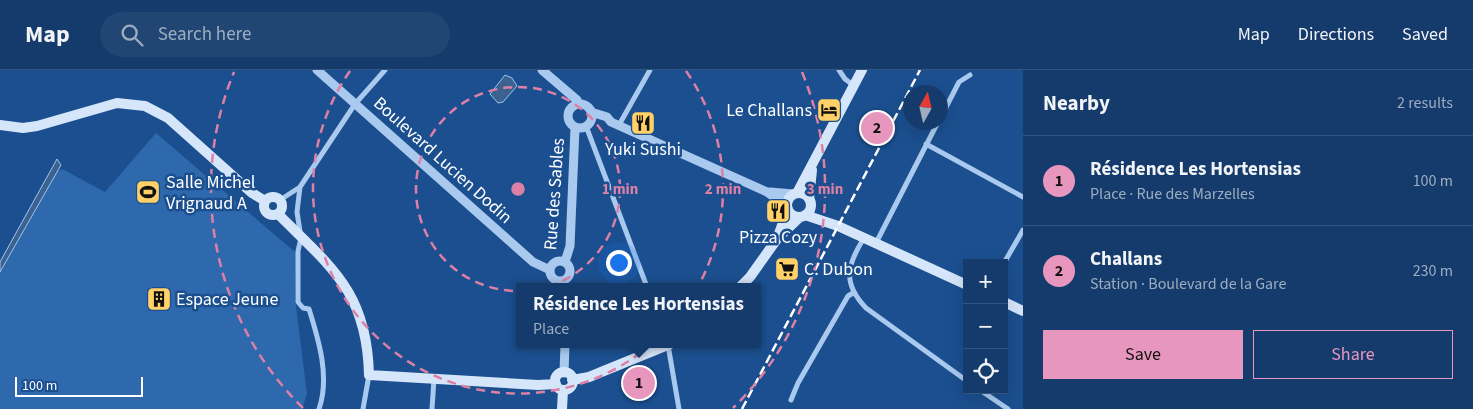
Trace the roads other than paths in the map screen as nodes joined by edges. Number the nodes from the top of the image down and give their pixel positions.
1 (317, 70) edge
2 (385, 70) edge
3 (542, 70) edge
4 (650, 70) edge
5 (838, 70) edge
6 (862, 70) edge
7 (970, 75) dead end
8 (853, 85) junction
9 (948, 101) edge
10 (355, 104) junction
11 (579, 104) junction
12 (591, 112) junction
13 (615, 123) junction
14 (0, 125) edge
15 (588, 125) junction
16 (575, 128) junction
17 (934, 130) edge
18 (926, 144) junction
19 (815, 157) junction
20 (300, 187) junction
21 (767, 192) junction
22 (796, 194) junction
23 (1023, 197) edge
24 (280, 200) junction
25 (265, 201) junction
26 (810, 201) junction
27 (788, 207) junction
28 (278, 214) junction
29 (802, 216) junction
30 (835, 225) junction
31 (1023, 230) edge
32 (301, 238) junction
33 (864, 238) junction
34 (777, 239) junction
35 (876, 243) junction
36 (1006, 259) edge
37 (565, 262) junction
38 (550, 270) junction
39 (566, 283) edge
40 (645, 283) edge
41 (744, 283) edge
42 (963, 283) edge
43 (853, 293) junction
44 (1008, 304) edge
45 (1023, 311) edge
46 (566, 348) edge
47 (662, 348) edge
48 (669, 348) edge
49 (369, 375) junction
50 (568, 376) junction
51 (963, 378) edge
52 (434, 379) junction
53 (560, 387) junction
54 (986, 394) edge
55 (792, 400) dead end
56 (319, 409) edge
57 (363, 409) edge
58 (432, 409) edge
59 (562, 409) edge
60 (679, 409) edge
61 (1008, 409) edge

1 - 10 street, Boulevard Lucien Dodin
2 - 10 street
3 - 11 street
4 - 13 street
5 - 8 street
6 - 8 main road
7 - 9 street
8 - 19 main road
10 - 20 street
10 - 38 street, Boulevard Lucien Dodin
11 - 12 street
11 - 16 street
12 - 13 street
12 - 15 street
13 - 15 street
13 - 21 street
14 - 25 main road
15 - 16 street
15 - 40 street
16 - 37 street, Rue des Sables
17 - 18 street
18 - 23 street
18 - 35 street
19 - 22 main road
19 - 26 main road
20 - 24 street
20 - 32 street
21 - 22 street
21 - 27 street
22 - 26 main road
22 - 27 main road
24 - 25 main road
24 - 28 main road
25 - 28 main road
26 - 29 main road
26 - 30 main road
27 - 29 main road
27 - 34 main road
28 - 32 main road
29 - 30 main road
29 - 34 main road
30 - 33 main road
31 - 36 street
32 - 49 main road
32 - 56 street
33 - 35 main road
33 - 43 street
34 - 41 main road
35 - 42 main road
37 - 38 street
37 - 39 street
38 - 39 street
43 - 51 street
43 - 55 street
44 - 45 main road
46 - 50 street
47 - 50 main road
48 - 60 street
49 - 52 main road
49 - 57 street
50 - 53 main road
50 - 53 main road
52 - 53 main road
52 - 58 street
53 - 59 main road
54 - 61 street

